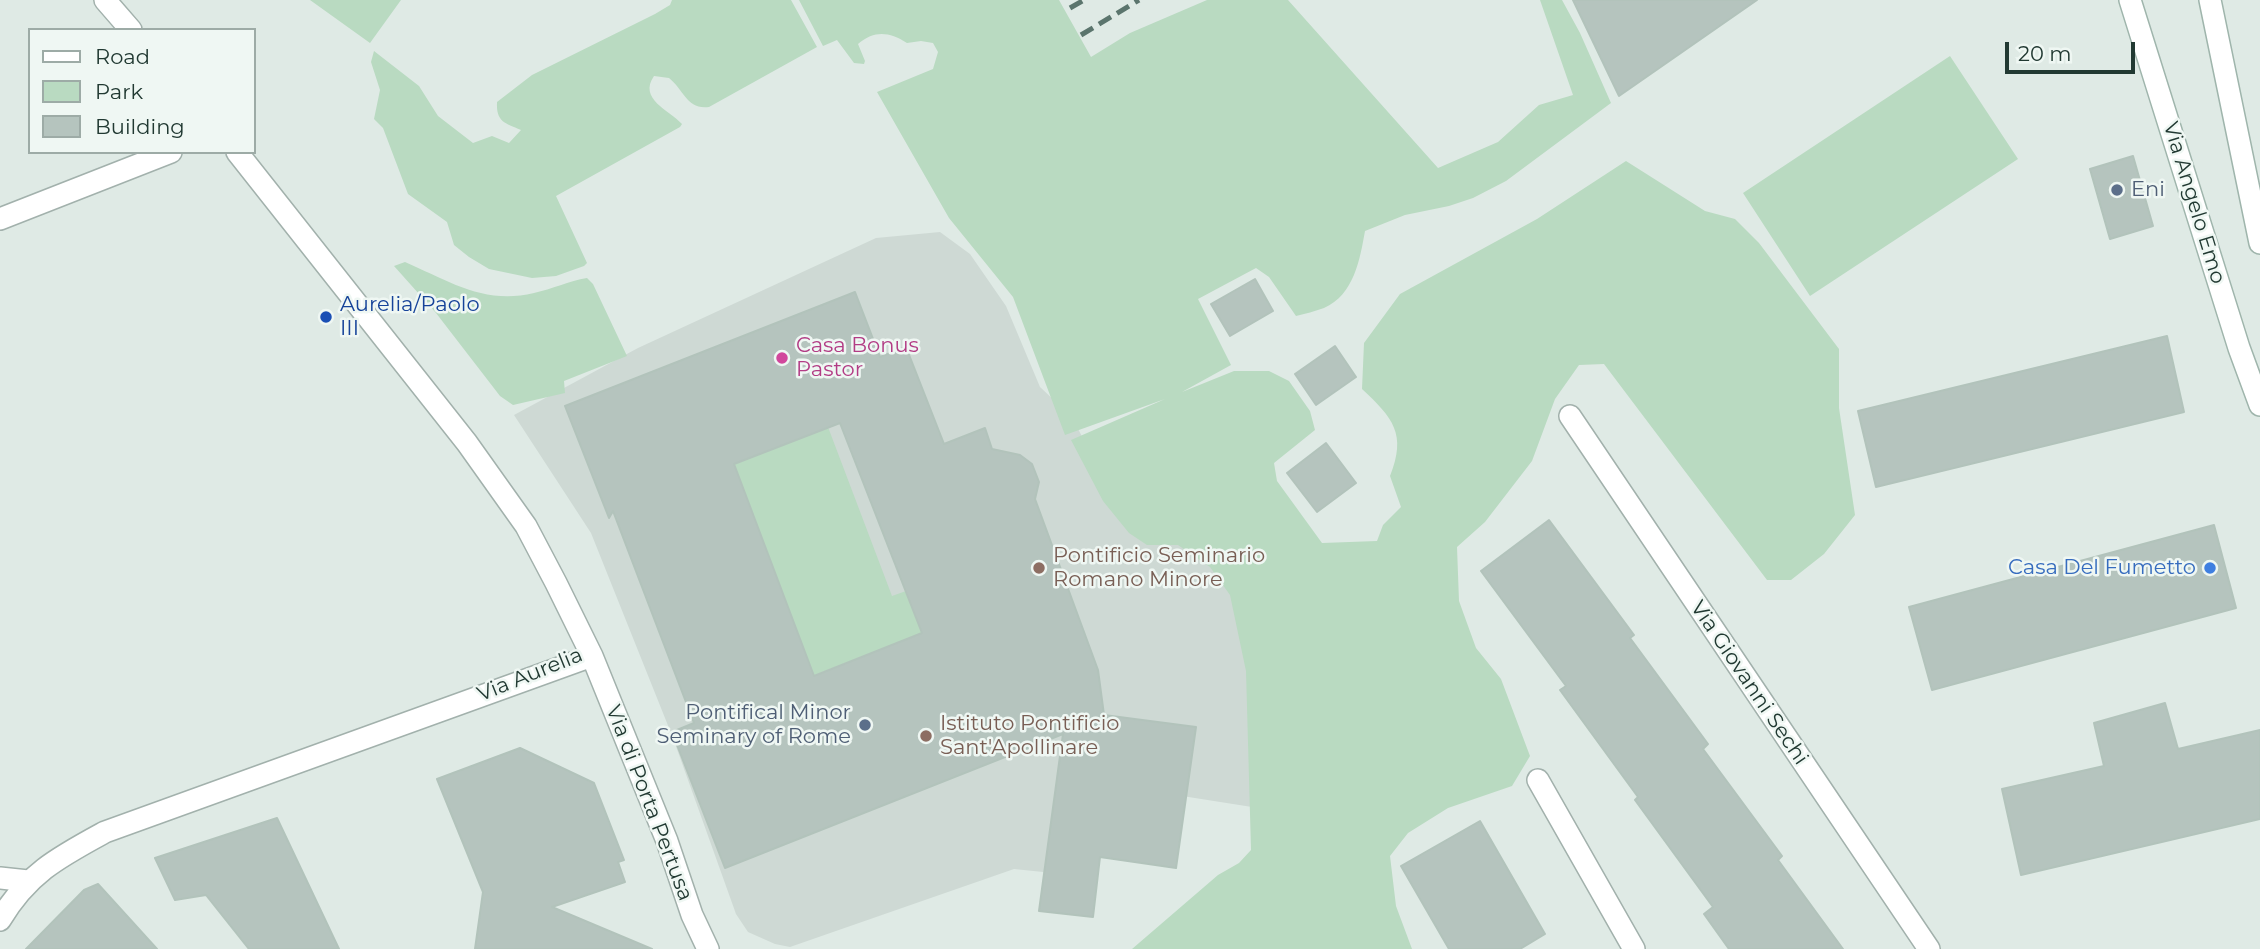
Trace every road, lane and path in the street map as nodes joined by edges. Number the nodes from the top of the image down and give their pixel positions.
1 (106, 0) edge
2 (2130, 0) edge
3 (2210, 0) edge
4 (129, 28) edge
5 (166, 154) edge
6 (239, 154) edge
7 (0, 219) edge
8 (2260, 243) edge
9 (2260, 405) edge
10 (1570, 416) dead end
11 (592, 656) junction
12 (1538, 780) dead end
13 (0, 878) edge
14 (28, 881) junction
15 (0, 920) edge
16 (708, 949) edge
17 (1634, 949) edge
18 (1929, 949) edge

1 - 4 street
2 - 9 street, Via Angelo Emo
3 - 8 street
5 - 7 street
6 - 11 street, Via Aurelia
10 - 18 street, Via Giovanni Sechi
11 - 14 street, Via Aurelia
11 - 16 street, Via di Porta Pertusa
12 - 17 street
13 - 14 street
14 - 15 street, Via Aurelia

